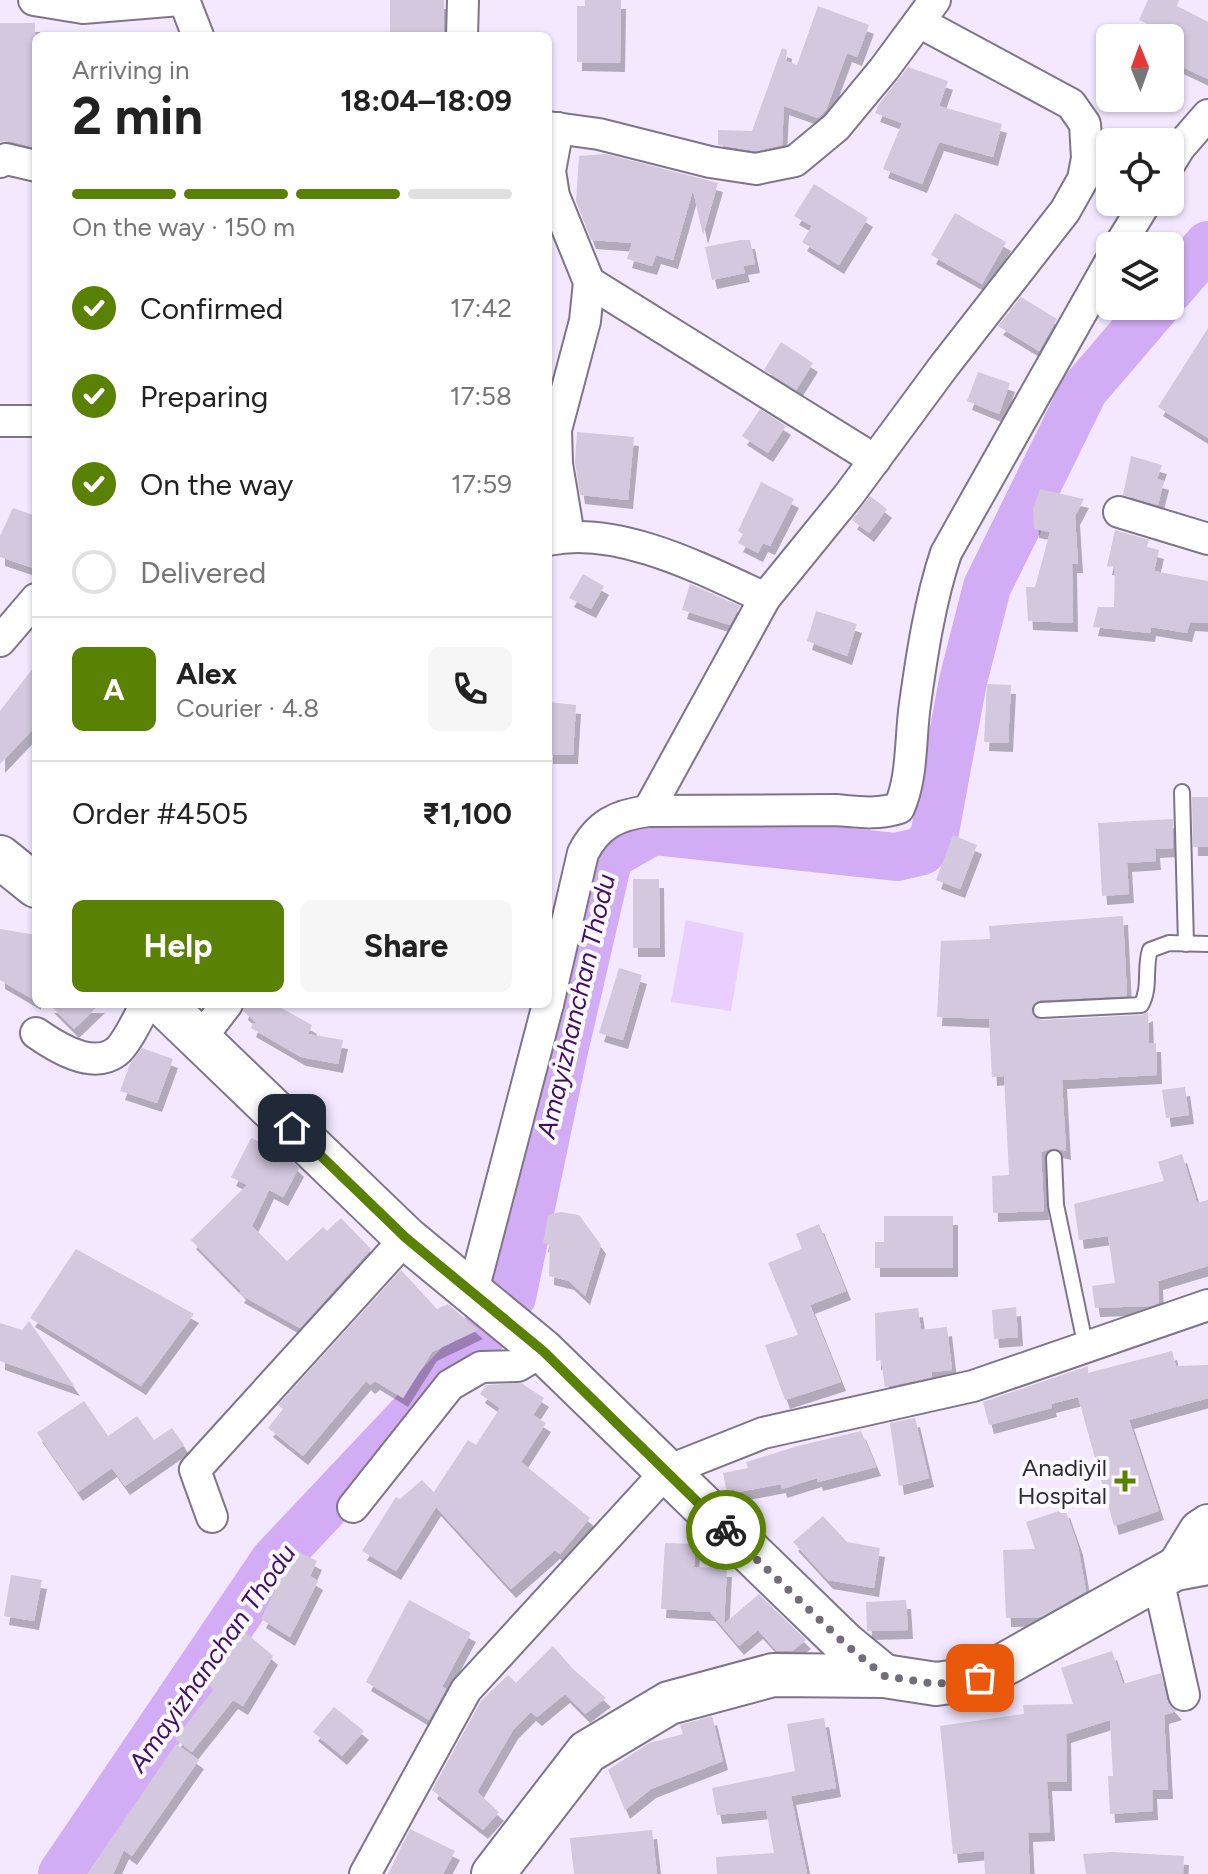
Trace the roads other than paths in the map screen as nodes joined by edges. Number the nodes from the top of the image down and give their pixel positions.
1 (34, 0) edge
2 (182, 0) edge
3 (463, 0) edge
4 (927, 11) edge
5 (196, 32) edge
6 (462, 32) edge
7 (1208, 115) edge
8 (553, 128) edge
9 (1184, 145) edge
10 (0, 162) edge
11 (32, 165) edge
12 (552, 184) edge
13 (589, 282) junction
14 (1096, 287) edge
15 (0, 421) edge
16 (32, 421) edge
17 (875, 460) junction
18 (1119, 512) dead end
19 (558, 538) edge
20 (1208, 539) edge
21 (765, 598) junction
22 (32, 604) edge
23 (0, 641) edge
24 (1182, 792) dead end
25 (648, 811) junction
26 (1186, 944) junction
27 (1208, 944) edge
28 (552, 987) edge
29 (144, 1008) edge
30 (167, 1008) edge
31 (224, 1008) edge
32 (547, 1008) edge
33 (1041, 1010) dead end
34 (36, 1033) dead end
35 (200, 1039) junction
36 (1054, 1158) dead end
37 (406, 1238) junction
38 (478, 1296) junction
39 (1208, 1305) edge
40 (1086, 1348) junction
41 (543, 1351) junction
42 (667, 1471) junction
43 (353, 1507) dead end
44 (212, 1517) dead end
45 (1208, 1524) edge
46 (1180, 1570) edge
47 (884, 1676) junction
48 (1184, 1695) dead end
49 (365, 1874) edge
50 (493, 1874) edge

1 - 2 street
2 - 5 street
3 - 6 street
4 - 8 street
4 - 17 street
7 - 9 street
10 - 11 street
12 - 13 street
13 - 17 street
13 - 19 street
14 - 25 street
15 - 16 street
17 - 21 street
18 - 20 street
19 - 21 street
21 - 25 street
22 - 23 street
24 - 26 lane
25 - 28 street
26 - 27 lane
26 - 33 lane
29 - 34 street
30 - 35 main road
31 - 35 street
32 - 38 street
35 - 37 main road
36 - 40 lane
37 - 38 main road
37 - 44 street
38 - 41 main road
39 - 40 street
40 - 42 street
41 - 42 main road
41 - 43 street
42 - 47 main road
42 - 49 street
45 - 46 street
46 - 47 main road
46 - 48 street
47 - 50 main road

